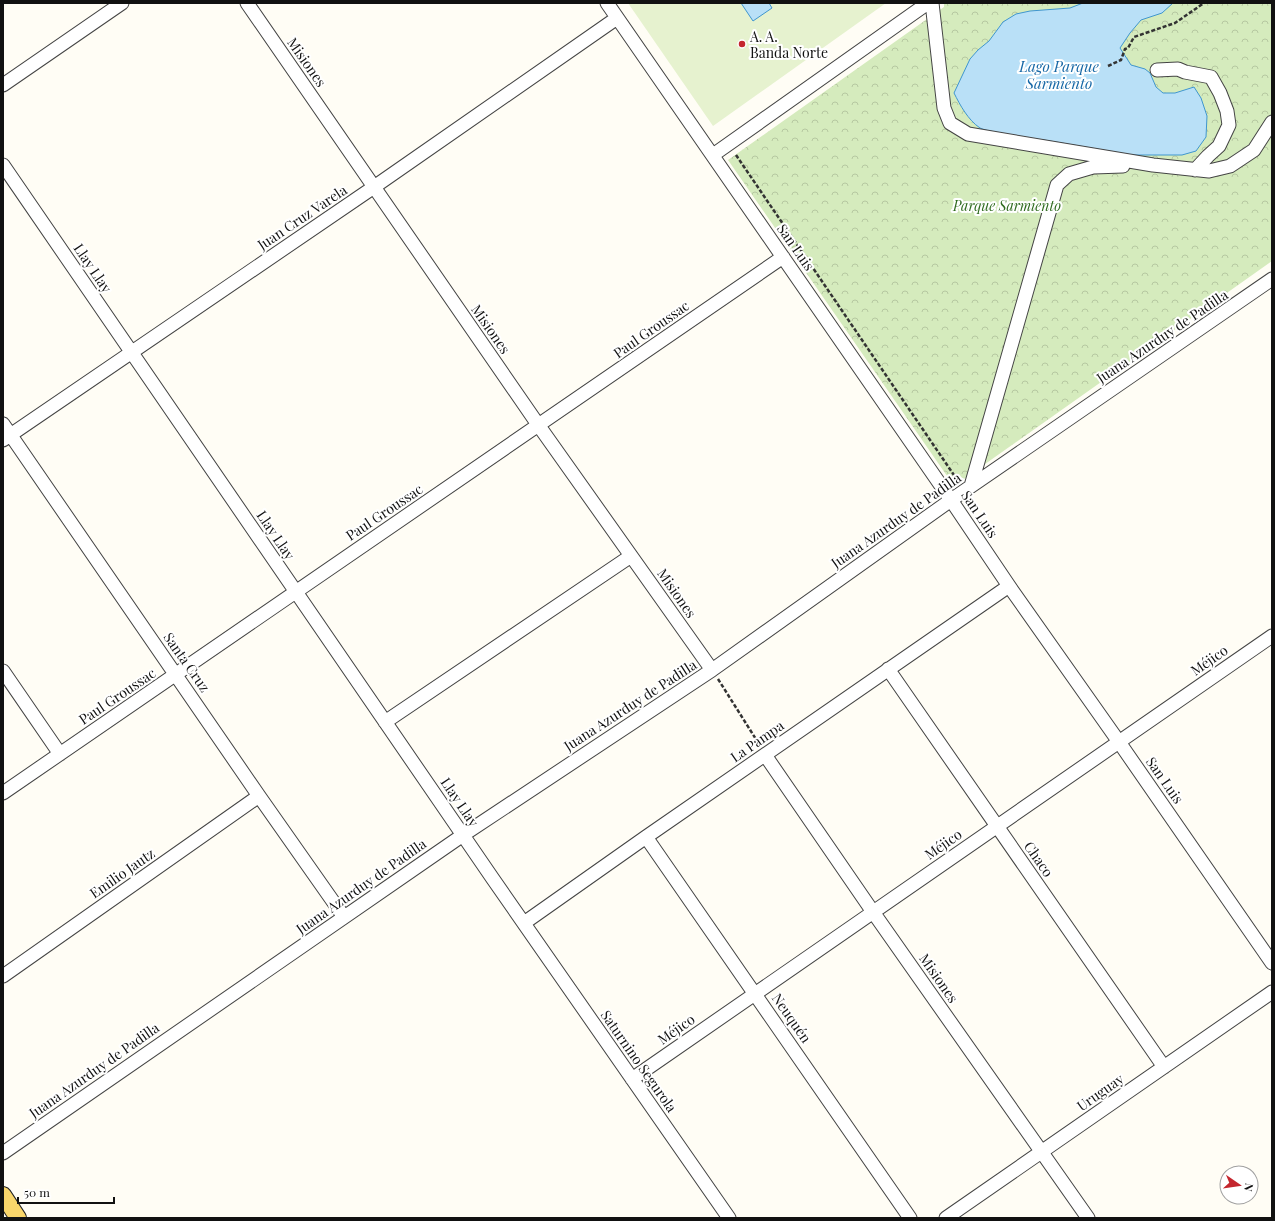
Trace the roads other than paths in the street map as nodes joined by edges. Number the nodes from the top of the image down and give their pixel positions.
1 (122, 3) edge
2 (247, 3) edge
3 (607, 3) edge
4 (928, 3) edge
5 (932, 3) edge
6 (617, 18) junction
7 (1157, 70) dead end
8 (3, 85) edge
9 (1272, 122) edge
10 (713, 155) junction
11 (3, 165) edge
12 (1153, 165) junction
13 (1196, 170) junction
14 (374, 187) junction
15 (783, 257) junction
16 (1272, 279) edge
17 (132, 352) junction
18 (539, 426) junction
19 (5, 433) edge
20 (971, 486) junction
21 (951, 500) junction
22 (631, 556) junction
23 (1009, 586) junction
24 (296, 592) junction
25 (1272, 636) edge
26 (888, 669) junction
27 (712, 670) junction
28 (3, 671) edge
29 (176, 675) junction
30 (385, 722) junction
31 (1119, 742) junction
32 (60, 754) junction
33 (765, 754) junction
34 (3, 794) edge
35 (259, 796) junction
36 (996, 827) junction
37 (463, 835) junction
38 (646, 837) junction
39 (873, 912) junction
40 (344, 917) junction
41 (524, 923) junction
42 (1272, 963) edge
43 (3, 976) edge
44 (1272, 992) edge
45 (756, 994) junction
46 (1164, 1067) junction
47 (632, 1079) junction
48 (1041, 1152) junction
49 (3, 1153) edge
50 (3, 1195) edge
51 (18, 1218) edge
52 (729, 1218) edge
53 (910, 1218) edge
54 (946, 1218) edge
55 (1088, 1218) edge

1 - 8 street
2 - 14 street, Misiones
3 - 6 street, San Luis
4 - 10 street
5 - 12 street
6 - 10 street, San Luis
6 - 14 street, Juan Cruz Varela
7 - 13 street
9 - 13 street
10 - 15 street, San Luis
11 - 17 street, Llay Llay
12 - 13 street
12 - 20 street
14 - 17 street, Juan Cruz Varela
14 - 18 street, Misiones
15 - 18 street, Paul Groussac
15 - 21 street, San Luis
16 - 20 street, Juana Azurduy de Padilla
17 - 19 street, Juan Cruz Varela
17 - 24 street, Llay Llay
18 - 22 street, Misiones
18 - 24 street, Paul Groussac
19 - 29 street, Santa Cruz
20 - 21 street, Juana Azurduy de Padilla
21 - 23 street, San Luis
21 - 27 street, Juana Azurduy de Padilla
22 - 27 street, Misiones
22 - 30 street
23 - 26 street, La Pampa
23 - 31 street, San Luis
24 - 29 street, Paul Groussac
24 - 30 street, Llay Llay
25 - 31 street, Méjico
26 - 33 street, La Pampa
26 - 36 street, Chaco
27 - 37 street, Juana Azurduy de Padilla
28 - 32 street
29 - 32 street, Paul Groussac
29 - 35 street, Santa Cruz
30 - 37 street, Llay Llay
31 - 36 street, Méjico
31 - 42 street, San Luis
32 - 34 street, Paul Groussac
33 - 38 street, La Pampa
33 - 39 street, Misiones
35 - 40 street, Santa Cruz
35 - 43 street, Emilio Jautz
36 - 39 street, Méjico
36 - 46 street, Chaco
37 - 40 street, Juana Azurduy de Padilla
37 - 41 street, Llay Llay
38 - 41 street, La Pampa
38 - 45 street, Neuquén
39 - 45 street, Méjico
39 - 48 street, Misiones
40 - 49 street, Juana Azurduy de Padilla
41 - 47 street, Saturnino Segurola
44 - 46 street, Uruguay
45 - 47 street, Méjico
45 - 53 street, Neuquén
46 - 48 street, Uruguay
47 - 52 street, Saturnino Segurola
48 - 54 street, Uruguay
48 - 55 street, Misiones
50 - 51 main road

